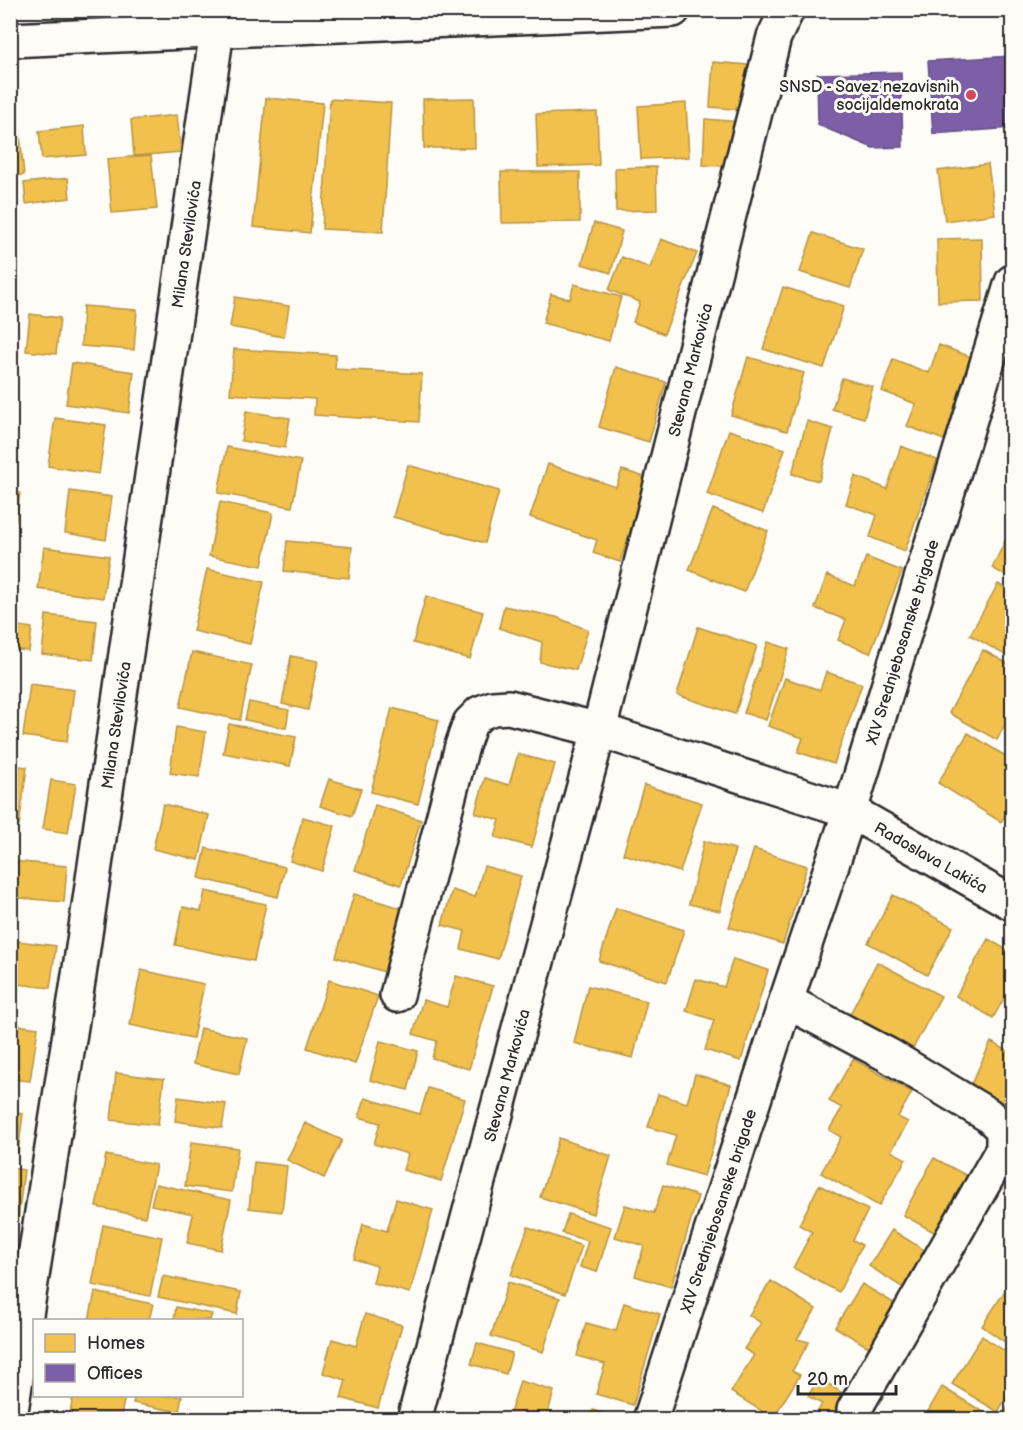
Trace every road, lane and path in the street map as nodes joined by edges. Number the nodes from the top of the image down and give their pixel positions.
1 (673, 10) edge
2 (787, 10) edge
3 (452, 15) edge
4 (218, 20) edge
5 (10, 40) edge
6 (1012, 282) edge
7 (599, 730) junction
8 (850, 811) junction
9 (1012, 903) edge
10 (397, 995) dead end
11 (786, 1001) junction
12 (854, 1410) dead end
13 (10, 1417) edge
14 (414, 1419) edge
15 (650, 1419) edge

1 - 3 street
2 - 7 street, Stevana Markovića
3 - 4 street
4 - 5 street
4 - 13 street, Milana Stevilovića
6 - 8 street, XIV Srednjebosanske brigade
7 - 8 street
7 - 10 street
7 - 14 street, Stevana Markovića
8 - 9 street, Radoslava Lakića
8 - 11 street, XIV Srednjebosanske brigade
11 - 12 street
11 - 15 street, XIV Srednjebosanske brigade

